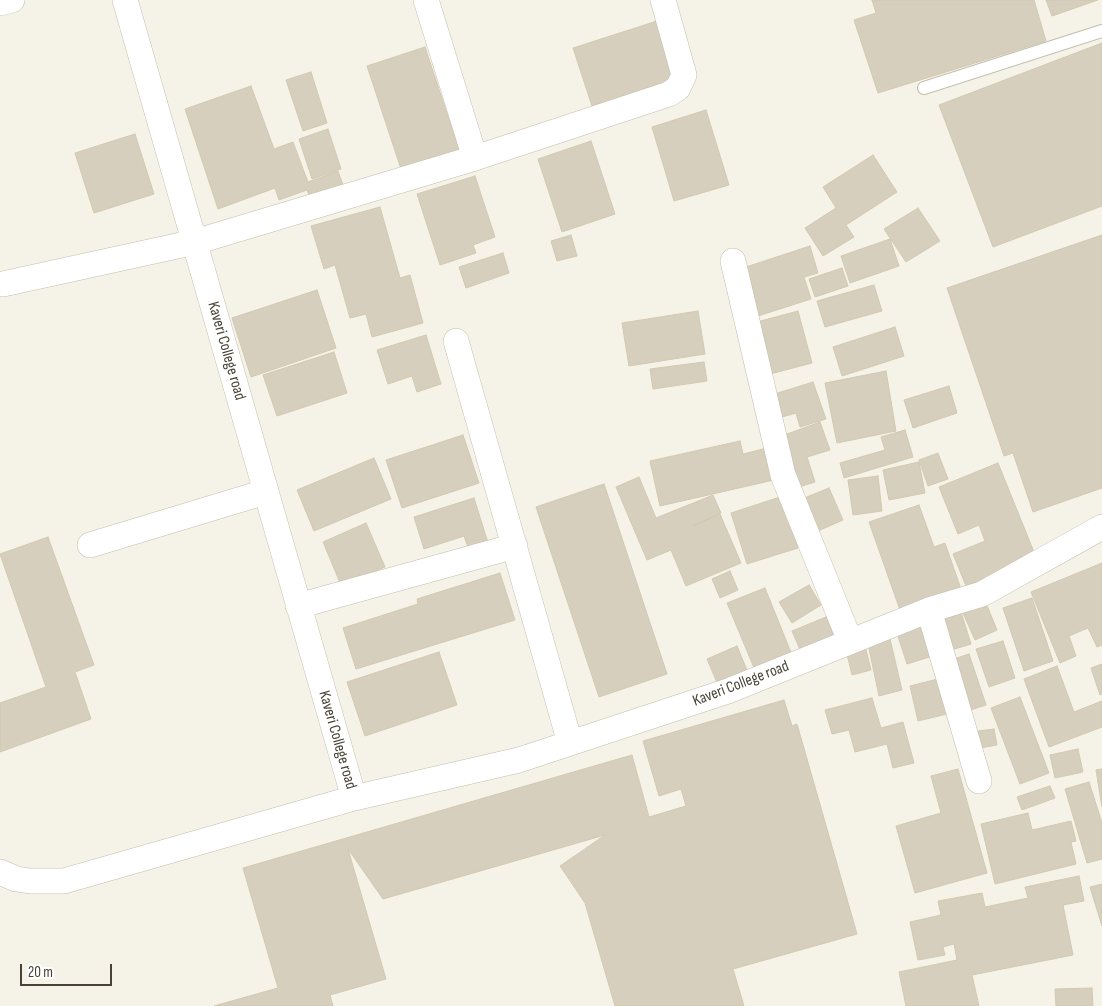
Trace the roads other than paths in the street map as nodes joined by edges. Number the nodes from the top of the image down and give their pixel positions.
1 (12, 0) edge
2 (125, 0) edge
3 (426, 0) edge
4 (663, 0) edge
5 (0, 3) edge
6 (1102, 31) edge
7 (924, 88) dead end
8 (475, 158) junction
9 (195, 242) junction
10 (733, 260) dead end
11 (3, 284) dead end
12 (456, 341) dead end
13 (265, 492) junction
14 (1102, 527) edge
15 (90, 545) dead end
16 (515, 546) junction
17 (298, 606) junction
18 (929, 610) junction
19 (850, 641) junction
20 (570, 743) junction
21 (979, 781) dead end
22 (354, 798) junction
23 (0, 872) edge

1 - 5 street
2 - 9 street, Kaveri College road
3 - 8 street
4 - 8 street
6 - 7 lane
8 - 9 street
9 - 11 street
9 - 13 street, Kaveri College road
10 - 19 street
12 - 16 street
13 - 15 street
13 - 17 street, Kaveri College road
14 - 18 street, Kaveri College road
16 - 17 street
16 - 20 street
17 - 22 street, Kaveri College road
18 - 19 street, Kaveri College road
18 - 21 street
19 - 20 street, Kaveri College road
20 - 22 street, Kaveri College road
22 - 23 street

